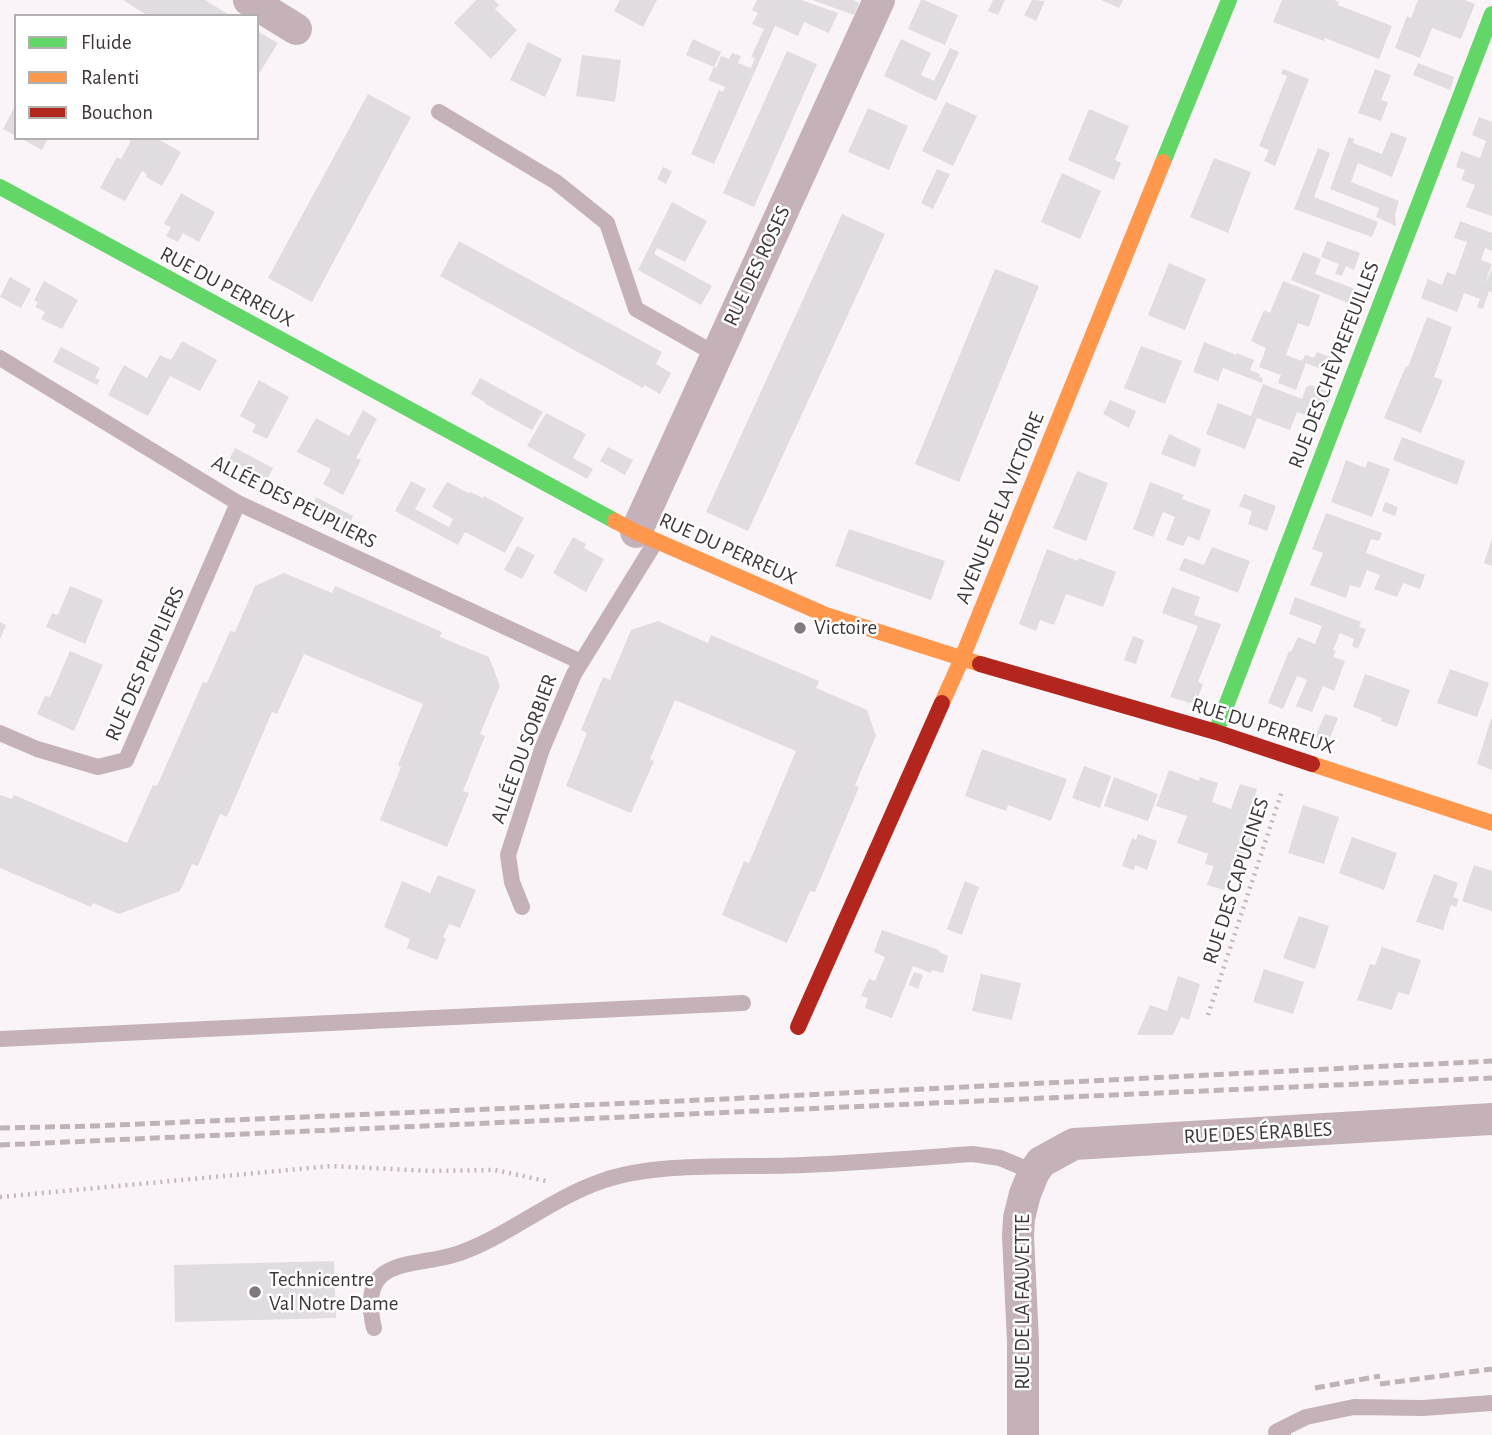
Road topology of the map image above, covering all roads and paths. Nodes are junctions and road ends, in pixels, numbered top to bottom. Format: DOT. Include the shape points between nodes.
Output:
graph roads {
  1 [pos="249,0"];
  2 [pos="879,0"];
  3 [pos="1229,0"];
  4 [pos="1492,14"];
  5 [pos="296,29"];
  6 [pos="439,112"];
  7 [pos="0,187"];
  8 [pos="717,355"];
  9 [pos="0,358"];
  10 [pos="238,503"];
  11 [pos="646,537"];
  12 [pos="962,659"];
  13 [pos="581,663"];
  14 [pos="1216,732"];
  15 [pos="0,733"];
  16 [pos="1294,756"];
  17 [pos="1492,823"];
  18 [pos="522,907"];
  19 [pos="743,1003"];
  20 [pos="1208,1016"];
  21 [pos="798,1027"];
  22 [pos="0,1039"];
  23 [pos="1492,1119"];
  24 [pos="1034,1172"];
  25 [pos="571,1194"];
  26 [pos="0,1197"];
  27 [pos="373,1328"];
  28 [pos="1492,1403"];
  29 [pos="1023,1435"];
  30 [pos="1283,1435"];
  1 -- 5 [label="street"];
  2 -- 8 [label="street, RUE DES ROSES"];
  3 -- 12 [label="street, AVENUE DE LA VICTOIRE"];
  4 -- 14 [label="street, RUE DES CHÈVREFEUILLES"];
  6 -- 8 [label="lane" via="556,182 607,223 636,309"];
  7 -- 11 [label="street, RUE DU PERREUX"];
  8 -- 11 [label="street, RUE DES ROSES"];
  9 -- 10 [label="lane, ALLÉE DES PEUPLIERS"];
  10 -- 13 [label="lane, ALLÉE DES PEUPLIERS"];
  10 -- 15 [label="lane, RUE DES PEUPLIERS" via="126,760 98,767"];
  11 -- 12 [label="street, RUE DU PERREUX" via="826,615"];
  11 -- 13 [label="lane, ALLÉE DU SORBIER"];
  12 -- 14 [label="street, RUE DU PERREUX"];
  12 -- 21 [label="street, AVENUE DE LA VICTOIRE"];
  13 -- 18 [label="lane, ALLÉE DU SORBIER" via="542,749 508,855"];
  14 -- 16 [label="street, RUE DU PERREUX"];
  16 -- 17 [label="street, RUE DU PERREUX"];
  16 -- 20 [label="path, RUE DES CAPUCINES"];
  19 -- 22 [label="lane"];
  23 -- 24 [label="street, RUE DES ÉRABLES" via="1074,1144 1041,1162"];
  24 -- 25 [label="lane" via="1000,1158 973,1154 643,1171 603,1180"];
  24 -- 29 [label="street, RUE DE LA FAUVETTE" via="1018,1227"];
  25 -- 26 [label="path" via="545,1181 495,1170 331,1166"];
  25 -- 27 [label="lane" via="459,1254 392,1268 374,1285"];
  28 -- 30 [label="lane" via="1354,1406 1306,1417 1276,1432"];
}
